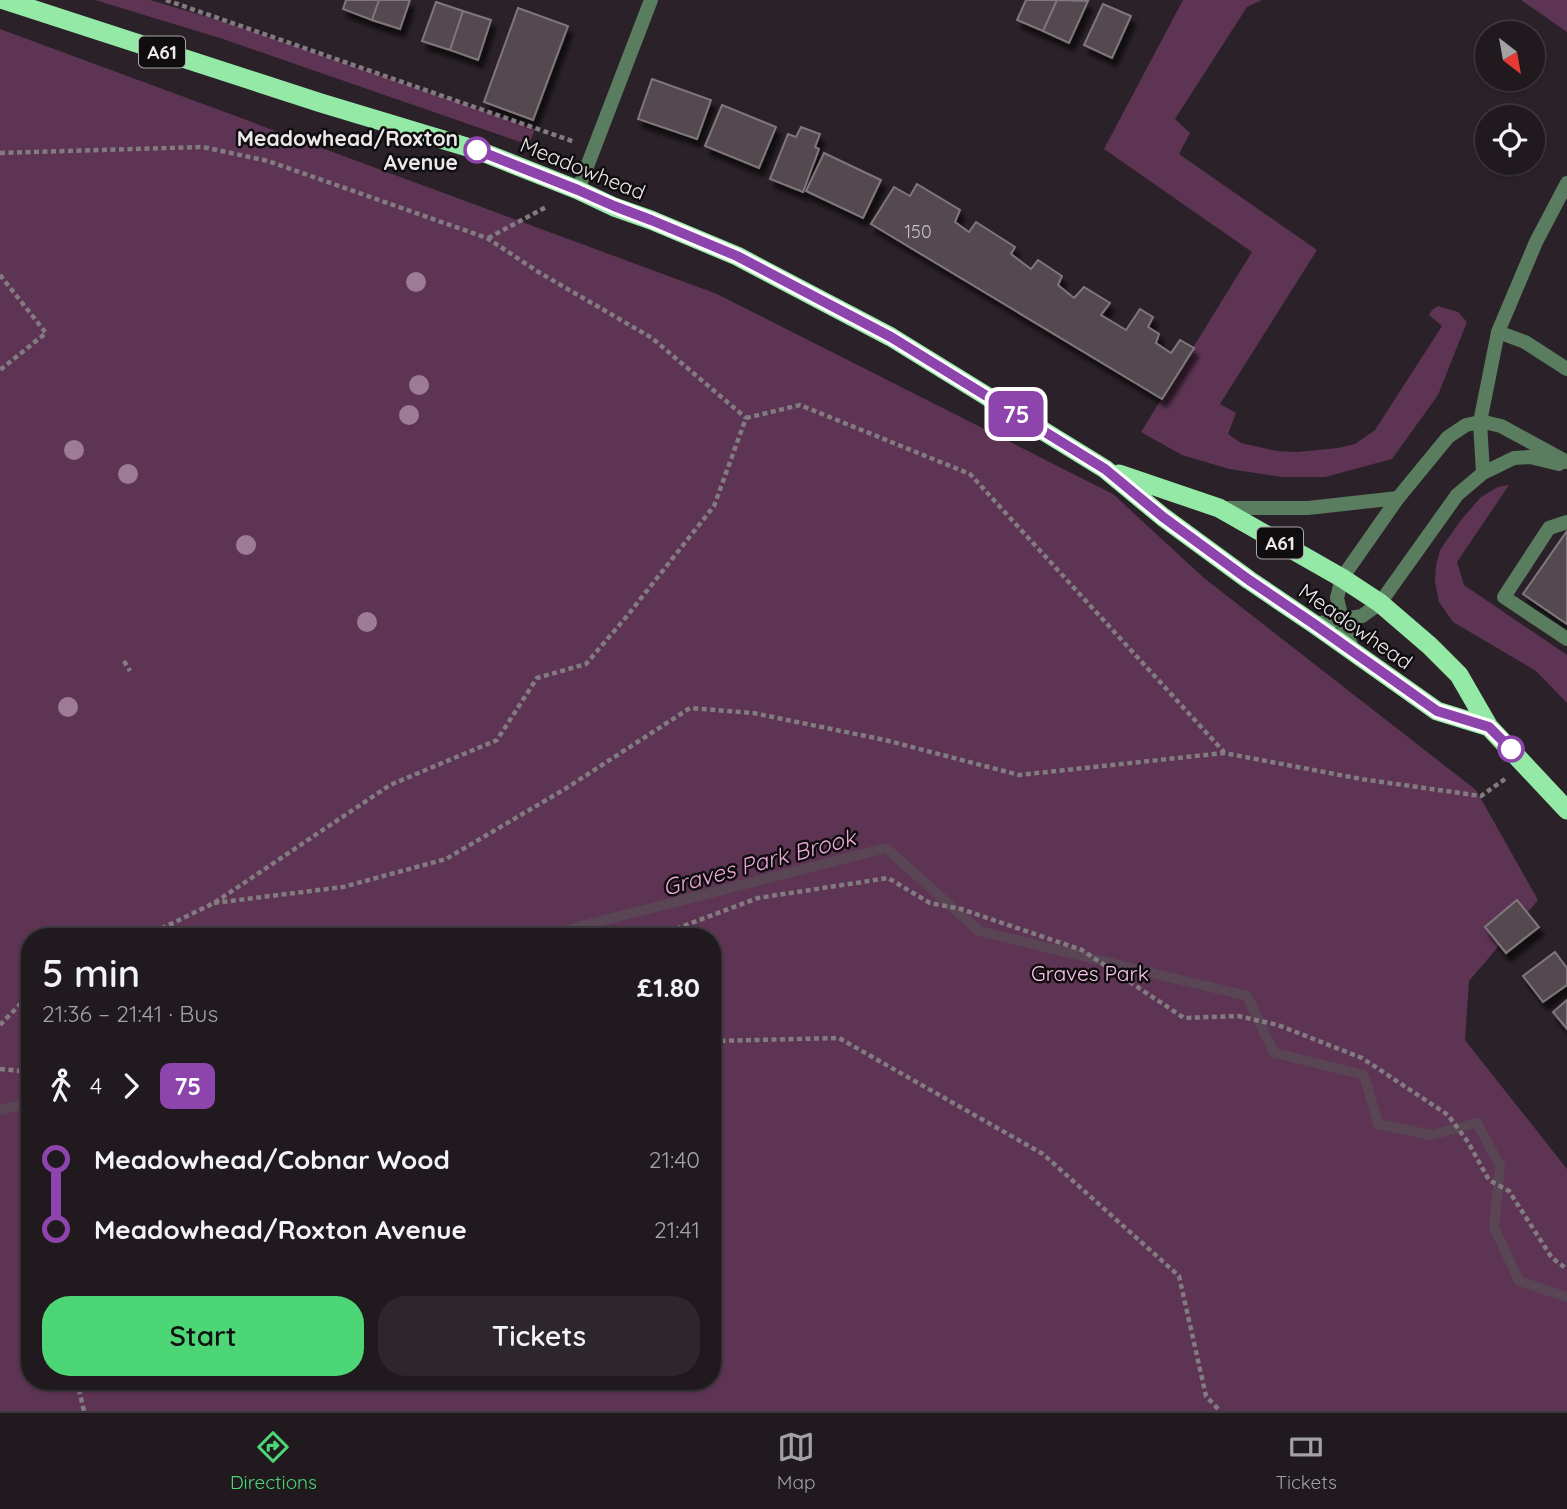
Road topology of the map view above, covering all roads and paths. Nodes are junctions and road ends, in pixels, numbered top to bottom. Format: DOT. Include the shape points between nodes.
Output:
graph roads {
  1 [pos="4,0"];
  2 [pos="166,0"];
  3 [pos="651,0"];
  4 [pos="595,149"];
  5 [pos="0,153"];
  6 [pos="1567,183"];
  7 [pos="578,190"];
  8 [pos="487,238"];
  9 [pos="0,275"];
  10 [pos="1498,332"];
  11 [pos="1567,369"];
  12 [pos="0,370"];
  13 [pos="746,418"];
  14 [pos="1480,422"];
  15 [pos="1567,464"];
  16 [pos="1105,469"];
  17 [pos="1483,473"];
  18 [pos="1398,498"];
  19 [pos="1219,508"];
  20 [pos="1567,522"];
  21 [pos="1342,578"];
  22 [pos="1380,603"];
  23 [pos="1342,619"];
  24 [pos="1314,624"];
  25 [pos="1567,639"];
  26 [pos="1353,652"];
  27 [pos="124,661"];
  28 [pos="130,671"];
  29 [pos="1489,727"];
  30 [pos="1224,752"];
  31 [pos="1526,764"];
  32 [pos="1567,810"];
  33 [pos="214,903"];
  34 [pos="162,928"];
  35 [pos="678,928"];
  36 [pos="21,1003"];
  37 [pos="0,1025"];
  38 [pos="721,1041"];
  39 [pos="0,1069"];
  40 [pos="21,1071"];
  41 [pos="1567,1269"];
  42 [pos="79,1390"];
  43 [pos="84,1411"];
  44 [pos="1220,1411"];
  1 -- 7 [label="highway, Meadowhead / A61" via="477,150"];
  2 -- 4 [label="path"];
  3 -- 4 [label="street"];
  4 -- 7 [label="street"];
  5 -- 8 [label="path" via="204,147 268,161"];
  6 -- 10 [label="street"];
  7 -- 8 [label="path"];
  7 -- 16 [label="highway, Meadowhead / A61" via="737,256 879,331"];
  8 -- 13 [label="path" via="652,338"];
  9 -- 12 [label="path" via="46,333"];
  10 -- 11 [label="street" via="1525,342"];
  10 -- 14 [label="street"];
  13 -- 30 [label="path" via="800,405 970,474"];
  13 -- 33 [label="path" via="714,506 586,664 537,678 497,740 390,785"];
  14 -- 15 [label="street" via="1501,426"];
  14 -- 17 [label="street"];
  14 -- 18 [label="street" via="1448,437"];
  15 -- 17 [label="street" via="1514,458"];
  16 -- 19 [label="highway, Meadowhead / A61"];
  16 -- 24 [label="highway, Meadowhead / A61" via="1163,517"];
  17 -- 22 [label="street" via="1457,495"];
  18 -- 19 [label="street" via="1308,509"];
  18 -- 21 [label="street"];
  19 -- 21 [label="highway, Meadowhead / A61"];
  20 -- 25 [label="street" via="1549,528 1504,597"];
  21 -- 22 [label="highway, Meadowhead / A61"];
  21 -- 23 [label="street" via="1337,598"];
  22 -- 23 [label="street" via="1362,616"];
  22 -- 29 [label="highway, Meadowhead / A61" via="1459,675"];
  23 -- 24 [label="street"];
  23 -- 26 [label="street"];
  24 -- 26 [label="highway, Meadowhead / A61"];
  26 -- 29 [label="highway, Meadowhead / A61" via="1437,711"];
  27 -- 28 [label="path"];
  29 -- 31 [label="highway, Meadowhead / A61"];
  30 -- 31 [label="path" via="1481,796"];
  30 -- 33 [label="path" via="1019,775 885,740 753,713 690,708 446,859 343,887"];
  31 -- 32 [label="highway, Meadowhead / A61"];
  33 -- 34 [label="path"];
  35 -- 41 [label="path" via="758,898 888,878 930,903 1082,950 1184,1018 1238,1016 1278,1025 1362,1058 1448,1115 1489,1180 1509,1191 1552,1258"];
  36 -- 37 [label="path"];
  38 -- 44 [label="path" via="839,1038 1042,1154 1179,1276 1206,1395"];
  39 -- 40 [label="path"];
  42 -- 43 [label="path"];
}
